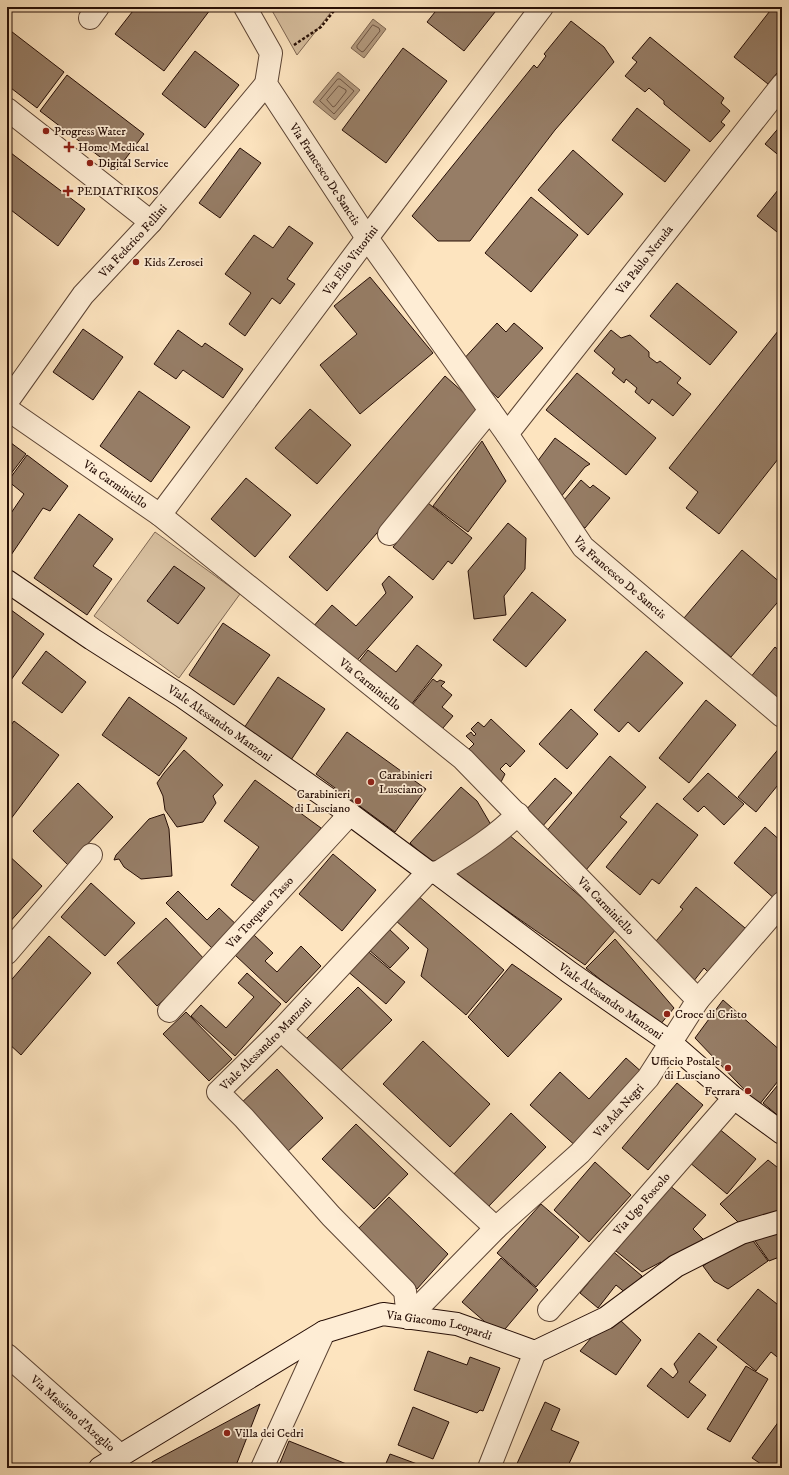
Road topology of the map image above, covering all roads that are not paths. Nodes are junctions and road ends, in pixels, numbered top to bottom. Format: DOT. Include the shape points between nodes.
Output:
graph roads {
  1 [pos="245,7"];
  2 [pos="542,7"];
  3 [pos="266,84"];
  4 [pos="782,85"];
  5 [pos="7,109"];
  6 [pos="151,222"];
  7 [pos="367,238"];
  8 [pos="7,402"];
  9 [pos="7,408"];
  10 [pos="490,410"];
  11 [pos="507,434"];
  12 [pos="160,515"];
  13 [pos="389,534"];
  14 [pos="7,581"];
  15 [pos="782,716"];
  16 [pos="350,814"];
  17 [pos="518,814"];
  18 [pos="91,855"];
  19 [pos="433,873"];
  20 [pos="782,903"];
  21 [pos="7,953"];
  22 [pos="698,1000"];
  23 [pos="169,1011"];
  24 [pos="281,1030"];
  25 [pos="671,1043"];
  26 [pos="734,1098"];
  27 [pos="782,1133"];
  28 [pos="782,1221"];
  29 [pos="496,1228"];
  30 [pos="549,1310"];
  31 [pos="408,1318"];
  32 [pos="324,1332"];
  33 [pos="535,1352"];
  34 [pos="7,1355"];
  35 [pos="121,1456"];
  36 [pos="100,1468"];
  37 [pos="262,1468"];
  38 [pos="489,1468"];
  1 -- 3 [label="street" via="271,53"];
  2 -- 7 [label="street, Via Elio Vittorini"];
  3 -- 6 [label="street, Via Federico Fellini"];
  3 -- 7 [label="street, Via Francesco De Sanctis"];
  4 -- 11 [label="street, Via Pablo Neruda"];
  5 -- 6 [label="street"];
  6 -- 8 [label="street, Via Federico Fellini" via="83,295"];
  7 -- 10 [label="street, Via Francesco De Sanctis"];
  7 -- 12 [label="street, Via Elio Vittorini"];
  9 -- 12 [label="street, Via Carminiello"];
  10 -- 11 [label="street, Via Francesco De Sanctis"];
  10 -- 13 [label="street"];
  11 -- 15 [label="street, Via Francesco De Sanctis" via="583,547"];
  12 -- 17 [label="street, Via Carminiello" via="464,759"];
  14 -- 16 [label="street, Viale Alessandro Manzoni" via="183,697"];
  16 -- 19 [label="street, Viale Alessandro Manzoni"];
  16 -- 23 [label="street, Via Torquato Tasso"];
  17 -- 19 [label="street, Viale Alessandro Manzoni" via="497,834"];
  17 -- 22 [label="street, Via Carminiello"];
  18 -- 21 [label="street"];
  19 -- 24 [label="street, Viale Alessandro Manzoni"];
  19 -- 25 [label="street, Viale Alessandro Manzoni"];
  20 -- 22 [label="street, Via Ada Negri"];
  22 -- 25 [label="street, Via Ada Negri"];
  24 -- 29 [label="street"];
  24 -- 31 [label="street, Viale Alessandro Manzoni" via="218,1092 331,1216 405,1291"];
  25 -- 26 [label="street, Viale Alessandro Manzoni"];
  25 -- 29 [label="street, Via Ada Negri" via="648,1078 580,1153"];
  26 -- 27 [label="street, Viale Alessandro Manzoni"];
  26 -- 30 [label="street, Via Ugo Foscolo"];
  28 -- 33 [label="street" via="741,1232 676,1266 606,1318"];
  29 -- 31 [label="street, Via Ada Negri"];
  31 -- 32 [label="street, Via Giacomo Leopardi" via="382,1314"];
  31 -- 33 [label="street, Via Giacomo Leopardi" via="457,1324"];
  32 -- 35 [label="street, Via Giacomo Leopardi"];
  32 -- 37 [label="street"];
  33 -- 38 [label="street"];
  34 -- 35 [label="street, Via Massimo d'Azeglio"];
  35 -- 36 [label="street, Via Giacomo Leopardi"];
}
